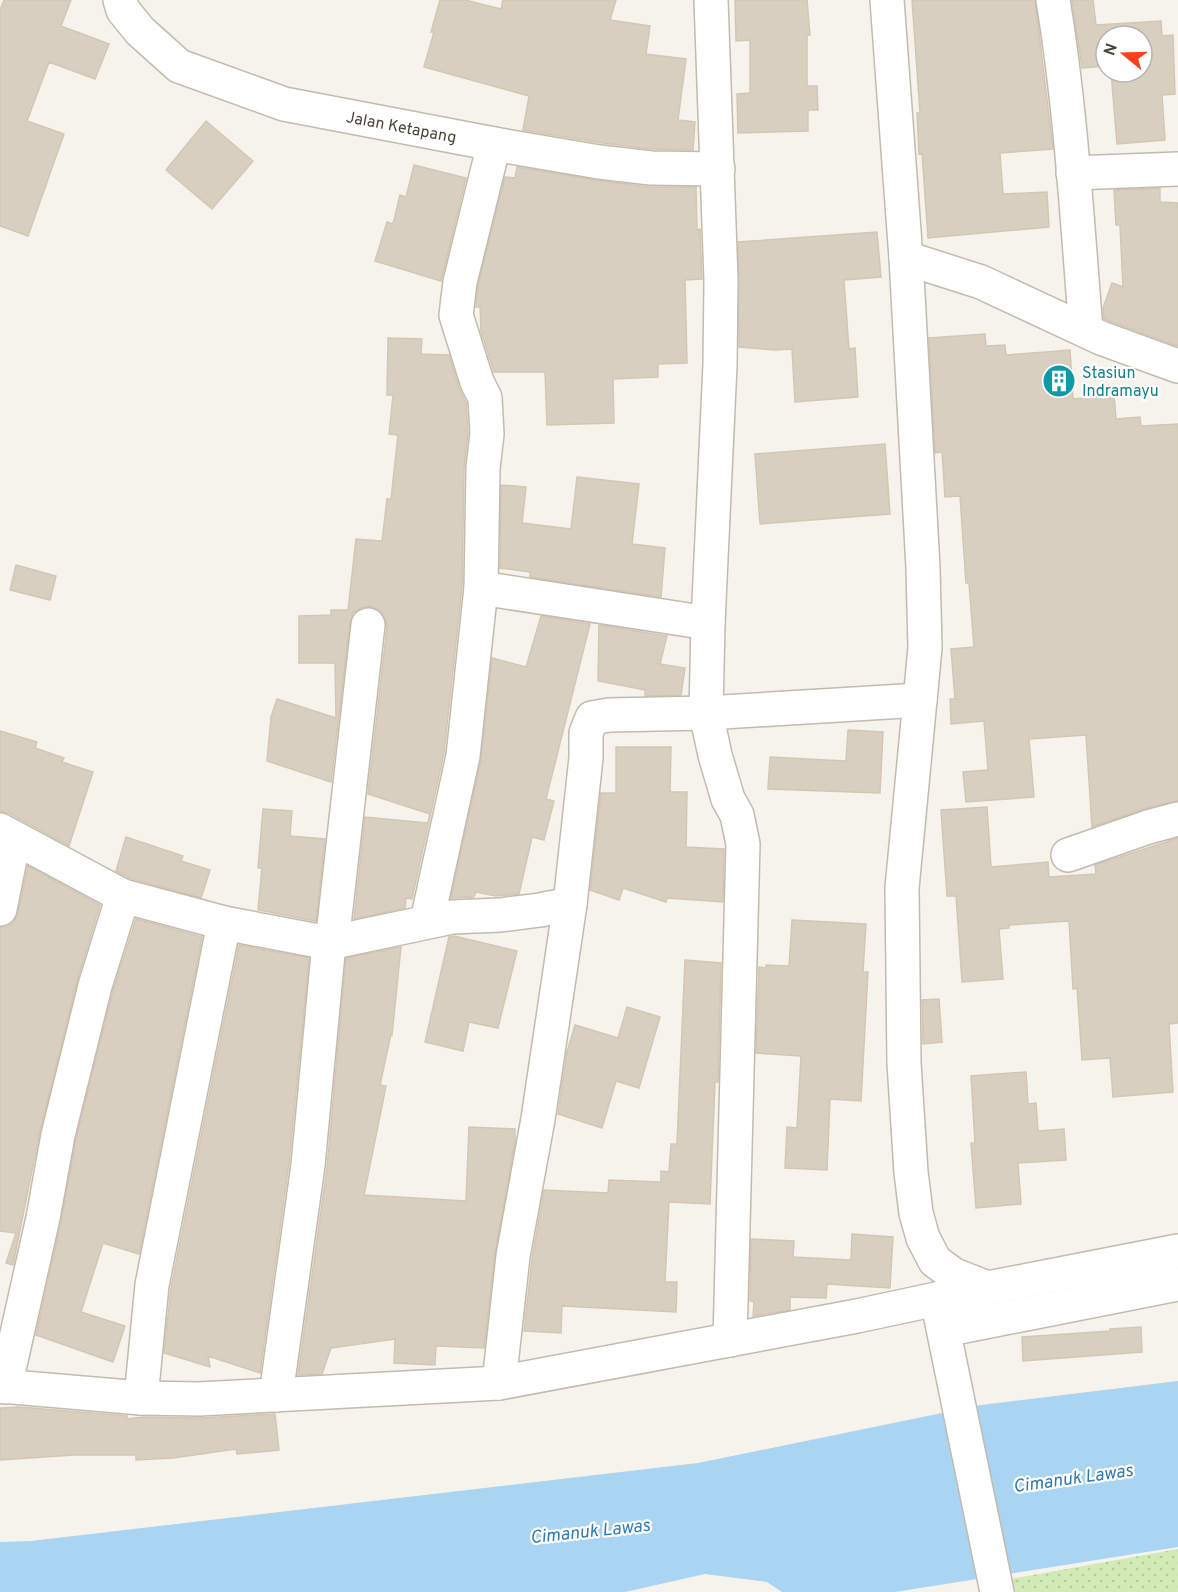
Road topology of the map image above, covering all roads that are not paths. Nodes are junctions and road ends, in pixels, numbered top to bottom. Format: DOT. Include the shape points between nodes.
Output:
graph roads {
  1 [pos="120,0"];
  2 [pos="711,0"];
  3 [pos="887,0"];
  4 [pos="1053,0"];
  5 [pos="494,144"];
  6 [pos="717,169"];
  7 [pos="1178,169"];
  8 [pos="1073,173"];
  9 [pos="906,258"];
  10 [pos="1086,330"];
  11 [pos="1178,366"];
  12 [pos="481,588"];
  13 [pos="708,623"];
  14 [pos="368,625"];
  15 [pos="920,700"];
  16 [pos="706,713"];
  17 [pos="1178,819"];
  18 [pos="7,835"];
  19 [pos="1068,855"];
  20 [pos="123,896"];
  21 [pos="570,904"];
  22 [pos="0,909"];
  23 [pos="427,921"];
  24 [pos="224,923"];
  25 [pos="331,943"];
  26 [pos="1178,1251"];
  27 [pos="1178,1284"];
  28 [pos="988,1287"];
  29 [pos="943,1327"];
  30 [pos="730,1340"];
  31 [pos="499,1383"];
  32 [pos="2,1387"];
  33 [pos="276,1395"];
  34 [pos="141,1398"];
  35 [pos="997,1592"];
  1 -- 5 [label="street, Jalan Ketapang" via="140,31 179,66 284,104"];
  2 -- 6 [label="street"];
  3 -- 9 [label="street"];
  4 -- 8 [label="street"];
  5 -- 6 [label="street, Jalan Ketapang" via="651,168"];
  5 -- 12 [label="street" via="460,282 456,315 485,398"];
  6 -- 13 [label="street" via="720,365"];
  7 -- 8 [label="street"];
  8 -- 10 [label="street"];
  9 -- 10 [label="street" via="981,282"];
  9 -- 15 [label="street" via="923,568 925,648"];
  10 -- 11 [label="street"];
  12 -- 13 [label="street"];
  12 -- 23 [label="street" via="463,756"];
  13 -- 16 [label="street"];
  14 -- 25 [label="street"];
  15 -- 16 [label="street"];
  15 -- 28 [label="street" via="902,888 904,1063 913,1193 923,1238 935,1261 954,1275"];
  16 -- 21 [label="street" via="592,718 586,733"];
  16 -- 30 [label="street" via="743,844"];
  17 -- 19 [label="street"];
  18 -- 20 [label="street"];
  18 -- 22 [label="street"];
  20 -- 24 [label="street"];
  20 -- 32 [label="street" via="95,986 58,1135 43,1218"];
  21 -- 23 [label="street"];
  21 -- 31 [label="street" via="513,1256"];
  23 -- 25 [label="street"];
  24 -- 25 [label="street"];
  24 -- 34 [label="street" via="152,1285"];
  25 -- 33 [label="street" via="308,1165"];
  26 -- 28 [label="street"];
  27 -- 29 [label="street"];
  28 -- 29 [label="street"];
  29 -- 30 [label="street" via="856,1316"];
  29 -- 35 [label="street"];
  30 -- 31 [label="street"];
  31 -- 33 [label="street"];
  32 -- 34 [label="street"];
  33 -- 34 [label="street"];
}
